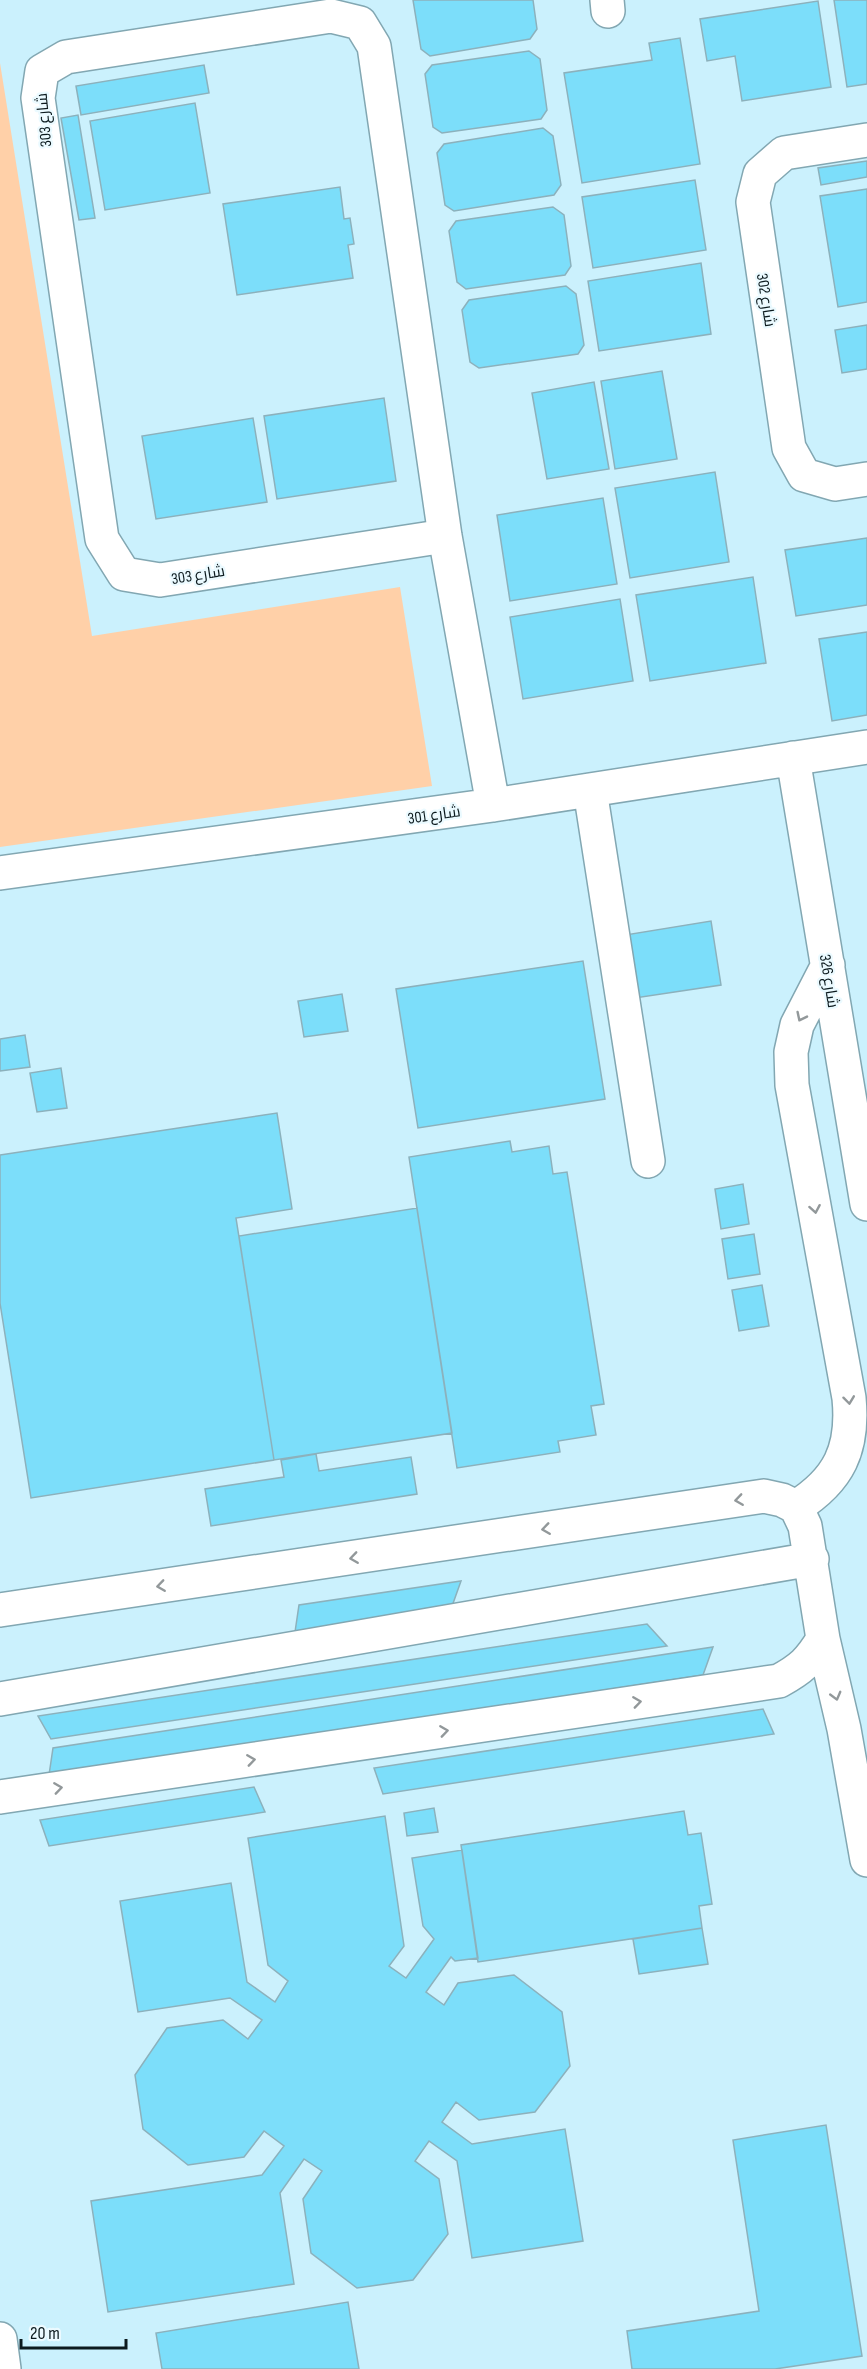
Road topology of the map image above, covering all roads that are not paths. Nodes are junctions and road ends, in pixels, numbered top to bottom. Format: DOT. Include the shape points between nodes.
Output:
graph roads {
  1 [pos="867,140"];
  2 [pos="867,479"];
  3 [pos="446,536"];
  4 [pos="867,747"];
  5 [pos="793,758"];
  6 [pos="590,790"];
  7 [pos="494,806"];
  8 [pos="0,873"];
  9 [pos="828,965"];
  10 [pos="648,1161"];
  11 [pos="867,1204"];
  12 [pos="796,1507"];
  13 [pos="812,1559"];
  14 [pos="0,1610"];
  15 [pos="823,1639"];
  16 [pos="0,1699"];
  17 [pos="0,1797"];
  18 [pos="867,1860"];
  19 [pos="0,2339"];
  20 [pos="4,2369"];
  1 -- 2 [label="street, شارع 302" via="784,153 760,174 753,202 789,448 804,475 835,484"];
  3 -- 3 [label="street, شارع 303" via="374,46 360,23 331,16 66,57 42,71 38,98 102,539 124,574 160,580"];
  3 -- 7 [label="street, شارع 303"];
  4 -- 5 [label="street, شارع 301"];
  5 -- 6 [label="street, شارع 301"];
  5 -- 9 [label="street, شارع 326"];
  6 -- 7 [label="street, شارع 301"];
  6 -- 10 [label="street"];
  7 -- 8 [label="street, شارع 301"];
  9 -- 11 [label="street, شارع 326"];
  9 -- 12 [label="street, one-way" via="797,1025 791,1052 792,1085 851,1420 849,1442 836,1471 814,1495"];
  12 -- 13 [label="street" via="806,1526"];
  12 -- 14 [label="street, one-way" via="764,1496"];
  13 -- 15 [label="street"];
  13 -- 16 [label="street"];
  17 -- 15 [label="street, one-way" via="779,1681 799,1671"];
  15 -- 18 [label="street, one-way" via="844,1729"];
  19 -- 20 [label="street"];
}
